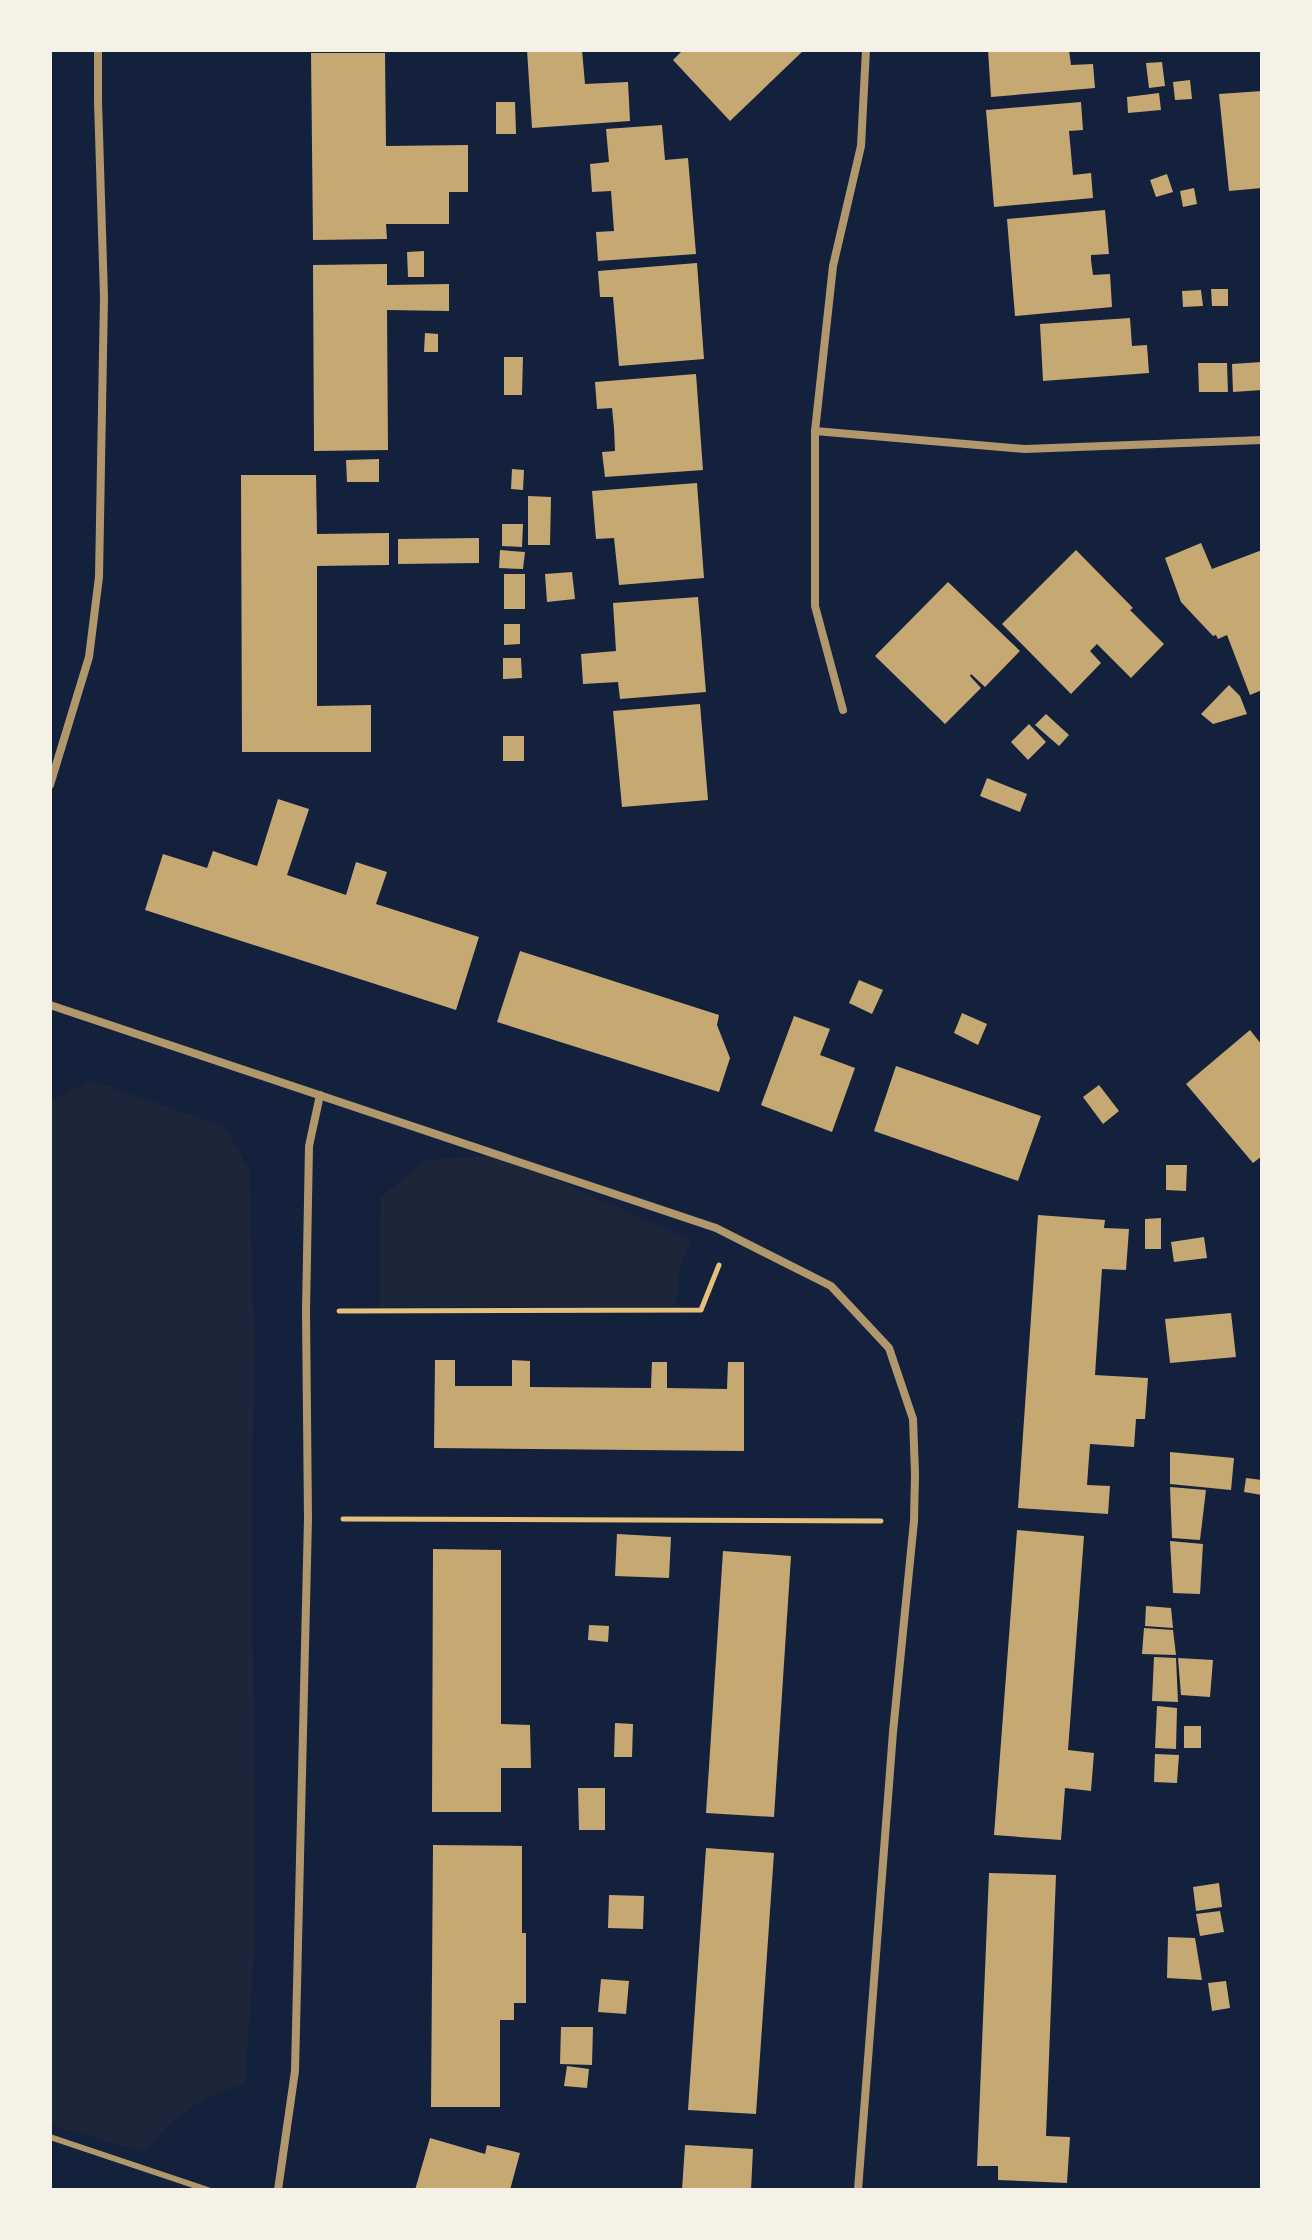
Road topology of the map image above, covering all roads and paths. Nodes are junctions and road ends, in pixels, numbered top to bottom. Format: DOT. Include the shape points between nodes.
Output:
graph roads {
  1 [pos="98,50"];
  2 [pos="866,50"];
  3 [pos="815,431"];
  4 [pos="1262,440"];
  5 [pos="843,710"];
  6 [pos="50,785"];
  7 [pos="50,1005"];
  8 [pos="320,1095"];
  9 [pos="731,1237"];
  10 [pos="306,1311"];
  11 [pos="308,1519"];
  12 [pos="914,1521"];
  13 [pos="50,2137"];
  14 [pos="208,2190"];
  15 [pos="278,2190"];
  16 [pos="858,2190"];
  1 -- 6 [label="street" via="104,297 99,577 89,657"];
  2 -- 3 [label="street" via="861,146 833,266"];
  3 -- 4 [label="street" via="1025,449"];
  3 -- 5 [label="street" via="815,606"];
  7 -- 8 [label="street"];
  8 -- 9 [label="street"];
  8 -- 10 [label="street" via="309,1146"];
  9 -- 10 [label="path" via="701,1310"];
  9 -- 12 [label="street" via="831,1286 889,1348 913,1419"];
  10 -- 11 [label="street"];
  11 -- 12 [label="path"];
  11 -- 15 [label="street" via="295,2071"];
  12 -- 16 [label="street"];
  13 -- 14 [label="lane"];
}
